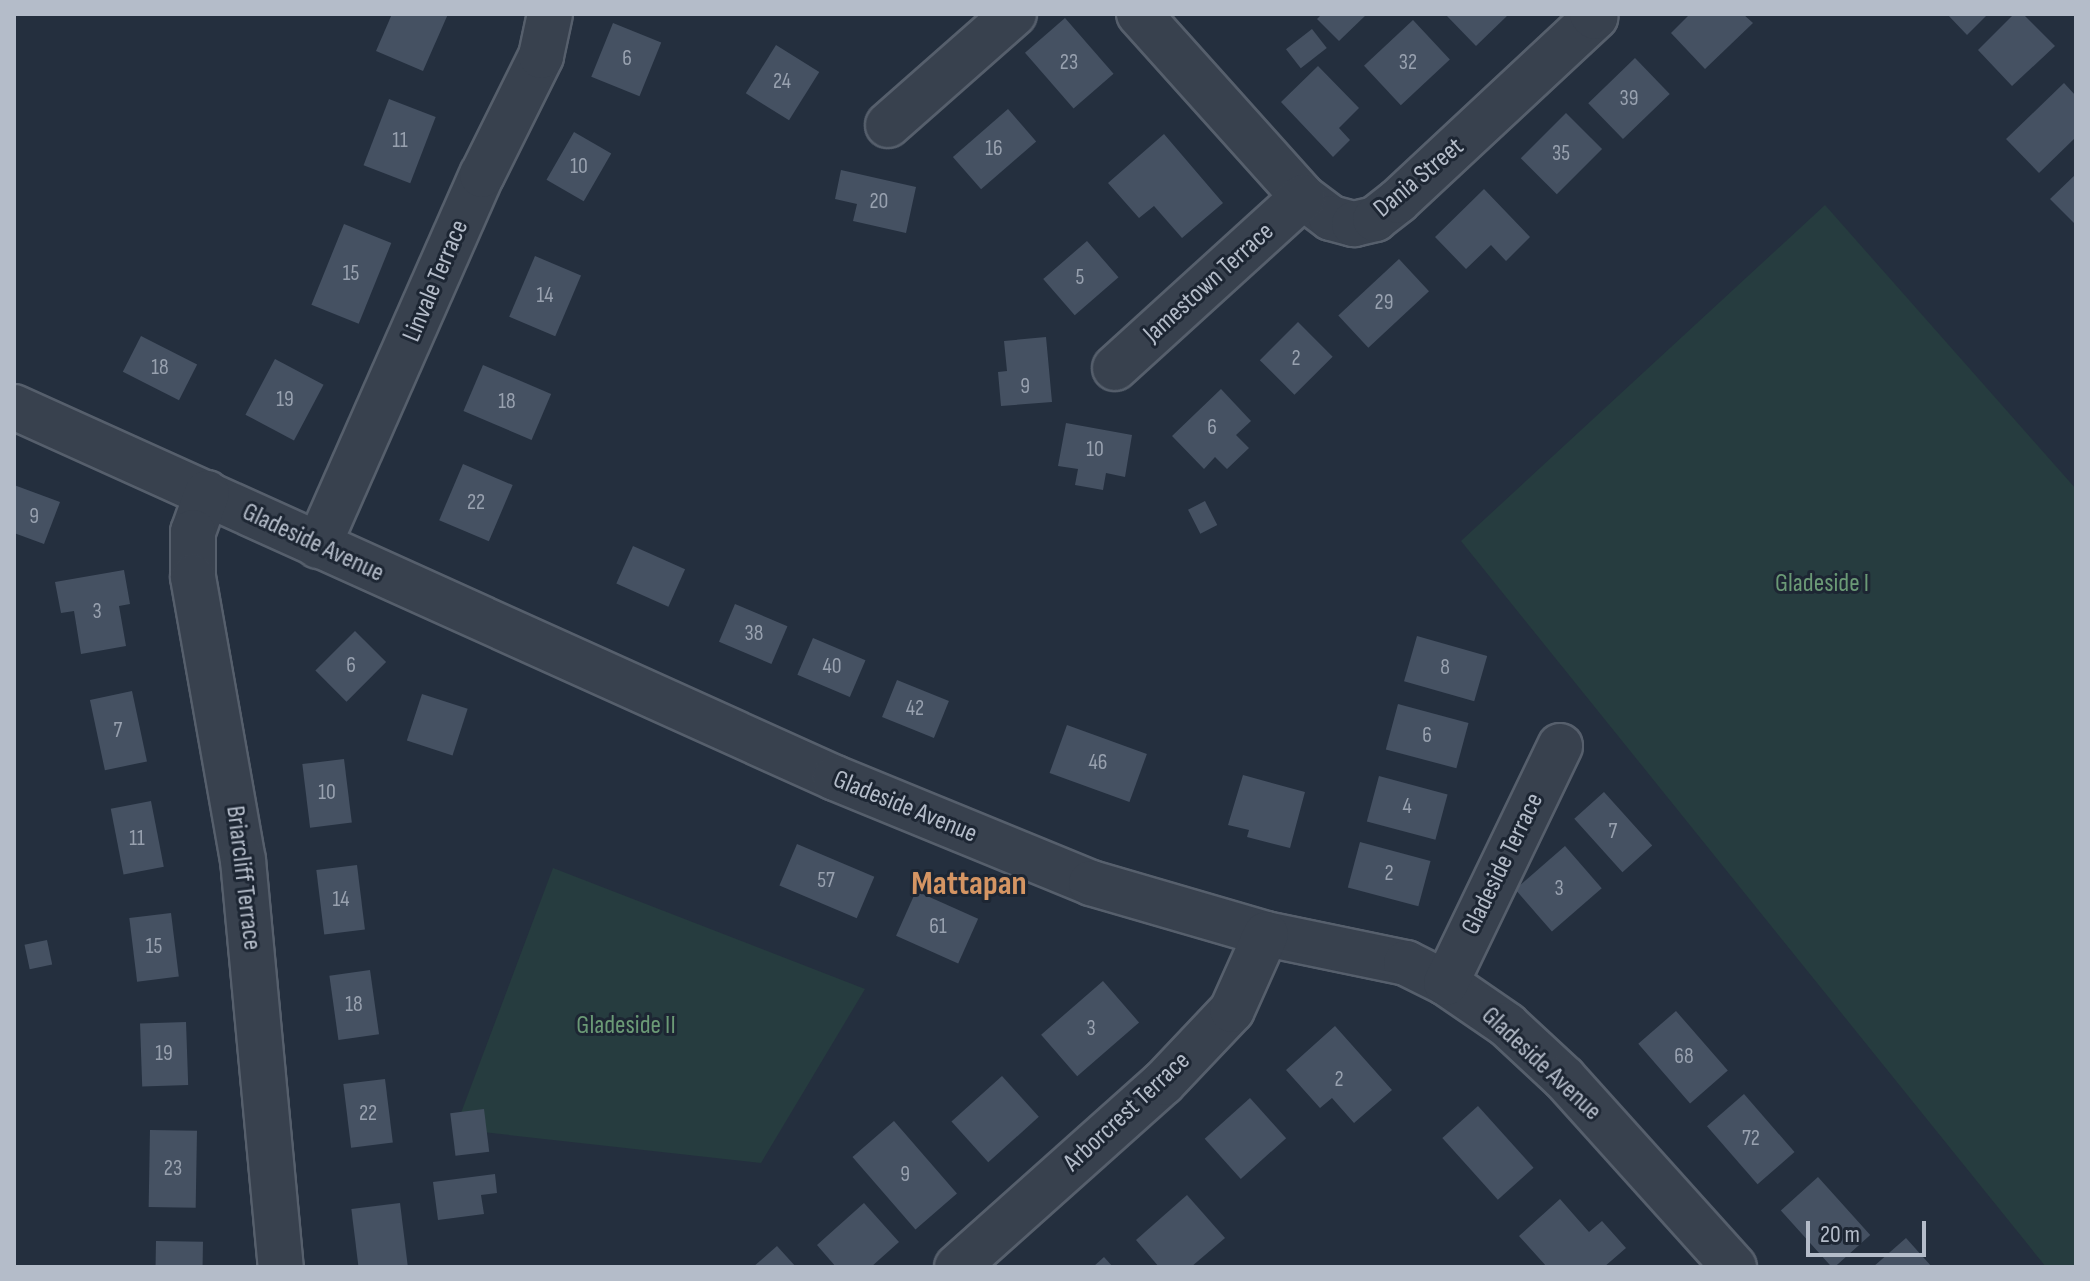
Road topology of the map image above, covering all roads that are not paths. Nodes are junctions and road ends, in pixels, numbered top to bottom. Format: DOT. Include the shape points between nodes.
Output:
graph roads {
  1 [pos="550,14"];
  2 [pos="1014,14"];
  3 [pos="1139,14"];
  4 [pos="1595,15"];
  5 [pos="888,125"];
  6 [pos="1303,197"];
  7 [pos="1115,368"];
  8 [pos="14,407"];
  9 [pos="207,493"];
  10 [pos="318,546"];
  11 [pos="1560,746"];
  12 [pos="1266,934"];
  13 [pos="1446,983"];
  14 [pos="1720,1262"];
  15 [pos="281,1267"];
  16 [pos="957,1267"];
  1 -- 10 [label="street, Linvale Terrace" via="541,56 482,175"];
  2 -- 5 [label="street"];
  3 -- 6 [label="street, Dania Street"];
  4 -- 6 [label="street, Dania Street" via="1375,219 1354,224 1331,218"];
  6 -- 7 [label="street, Jamestown Terrace"];
  8 -- 9 [label="street, Gladeside Avenue"];
  9 -- 10 [label="street, Gladeside Avenue"];
  9 -- 15 [label="street, Briarcliff Terrace" via="193,532 193,577 243,860"];
  10 -- 12 [label="street, Gladeside Avenue" via="835,778 1077,877"];
  11 -- 13 [label="street, Gladeside Terrace"];
  12 -- 13 [label="street, Gladeside Avenue" via="1406,963"];
  12 -- 16 [label="street, Arborcrest Terrace" via="1232,1010 1163,1083"];
  13 -- 14 [label="street, Gladeside Avenue" via="1507,1025 1564,1078"];
}
